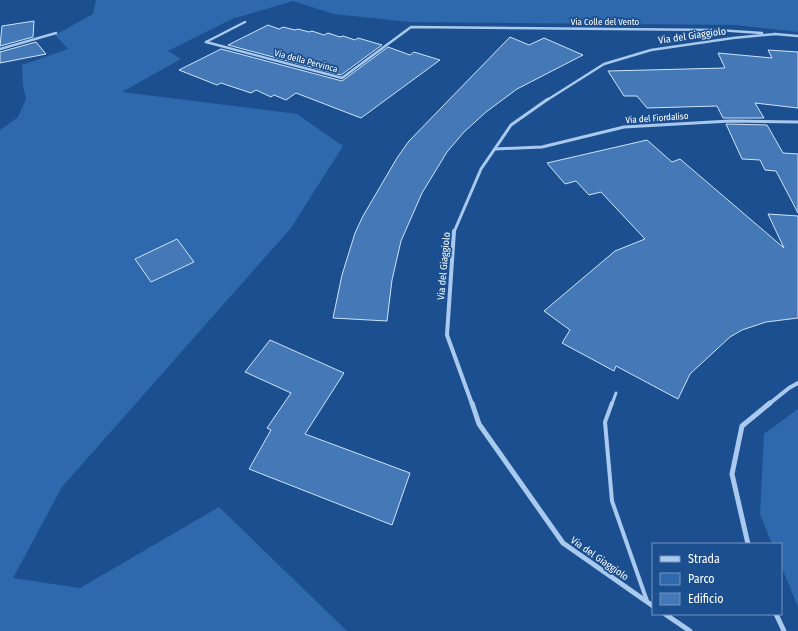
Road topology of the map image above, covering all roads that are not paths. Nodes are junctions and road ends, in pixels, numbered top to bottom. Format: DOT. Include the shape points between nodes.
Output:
graph roads {
  1 [pos="245,22"];
  2 [pos="411,27"];
  3 [pos="56,33"];
  4 [pos="776,34"];
  5 [pos="798,36"];
  6 [pos="0,49"];
  7 [pos="798,122"];
  8 [pos="495,148"];
  9 [pos="798,383"];
  10 [pos="616,393"];
  11 [pos="748,543"];
  12 [pos="647,601"];
  13 [pos="652,605"];
  14 [pos="666,615"];
  15 [pos="776,615"];
  16 [pos="690,631"];
  17 [pos="784,631"];
  1 -- 2 [label="street, Via della Pervinca" via="206,42 342,78"];
  2 -- 4 [label="street, Via Colle del Vento" via="717,30"];
  3 -- 6 [label="street"];
  4 -- 5 [label="street, Via Colle del Vento"];
  4 -- 8 [label="street, Via del Giaggiolo" via="651,50 604,64 511,125"];
  7 -- 8 [label="street, Via del Fiordaliso" via="730,121 624,127 542,147"];
  8 -- 12 [label="street, Via del Giaggiolo" via="481,169 453,233 447,335 479,424 563,544"];
  9 -- 11 [label="street" via="742,426 732,474"];
  10 -- 12 [label="lane" via="605,422 612,501"];
  12 -- 13 [label="street, Via del Giaggiolo"];
  14 -- 16 [label="street"];
  15 -- 17 [label="street"];
}
